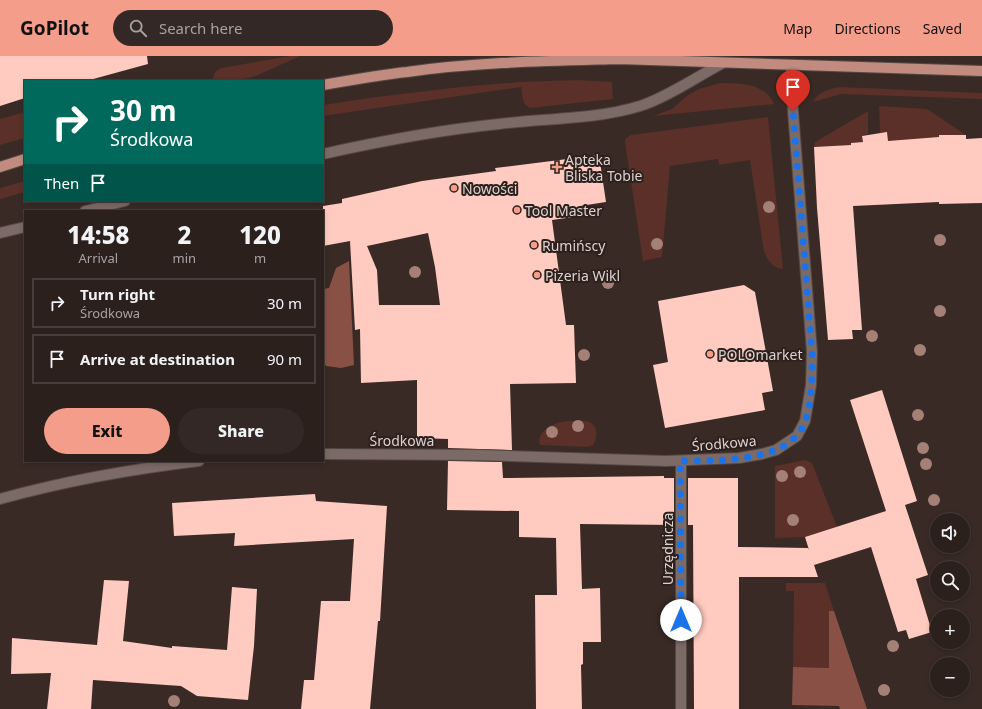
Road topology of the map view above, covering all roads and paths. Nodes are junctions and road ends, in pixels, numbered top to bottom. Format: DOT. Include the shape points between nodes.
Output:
graph roads {
  1 [pos="723,63"];
  2 [pos="791,65"];
  3 [pos="982,71"];
  4 [pos="324,85"];
  5 [pos="324,154"];
  6 [pos="24,160"];
  7 [pos="0,167"];
  8 [pos="121,202"];
  9 [pos="89,210"];
  10 [pos="24,226"];
  11 [pos="0,233"];
  12 [pos="324,454"];
  13 [pos="680,461"];
  14 [pos="190,462"];
  15 [pos="0,499"];
  16 [pos="681,709"];
  1 -- 2 [label="main road"];
  1 -- 4 [label="main road" via="619,59 501,63 408,71"];
  1 -- 5 [label="street" via="658,98 622,111 425,133"];
  2 -- 3 [label="main road"];
  2 -- 13 [label="street, Środkowa" via="812,352 811,385 805,421 796,436 776,450 739,458"];
  6 -- 7 [label="main road"];
  8 -- 9 [label="street"];
  10 -- 11 [label="street"];
  12 -- 13 [label="street, Środkowa" via="478,455"];
  13 -- 16 [label="street, Urzędnicza"];
  14 -- 15 [label="street" via="84,479"];
}
